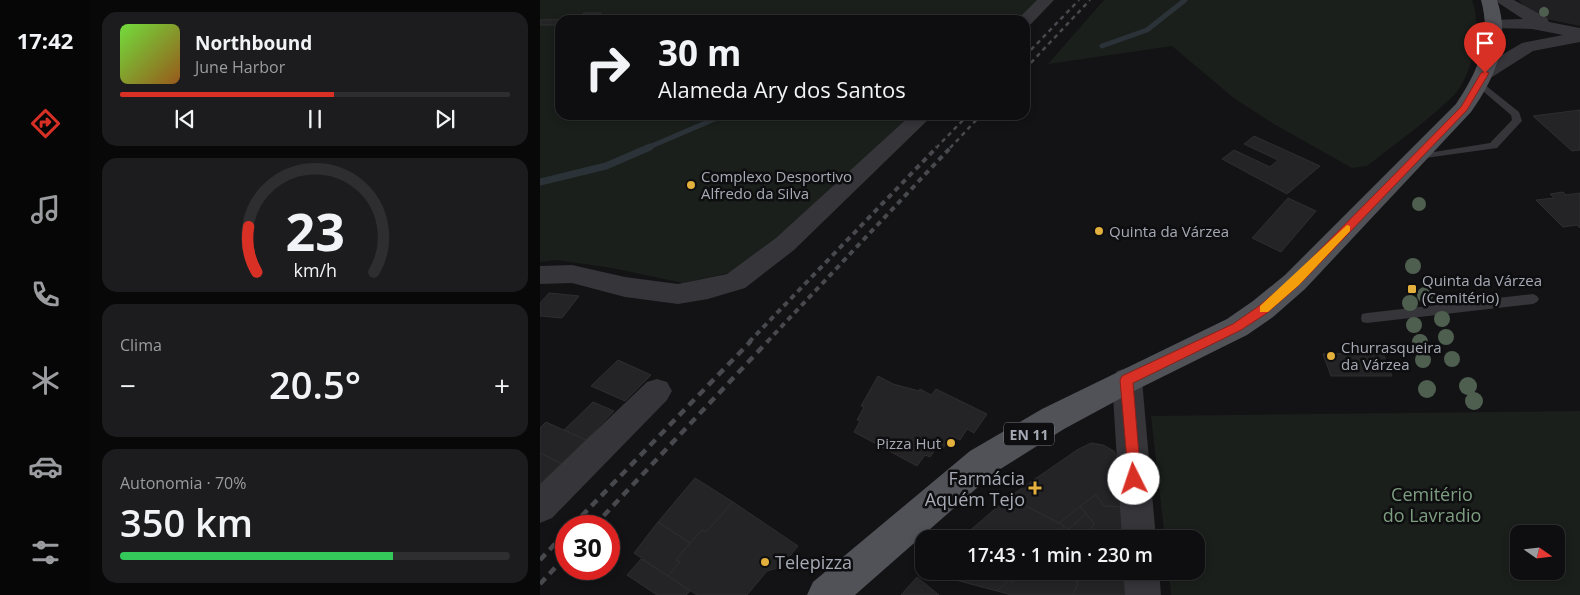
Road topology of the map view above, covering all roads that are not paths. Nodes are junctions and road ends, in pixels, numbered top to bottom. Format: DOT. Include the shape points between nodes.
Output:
graph roads {
  1 [pos="1046,0"];
  2 [pos="1489,0"];
  3 [pos="1502,0"];
  4 [pos="1030,15"];
  5 [pos="1495,24"];
  6 [pos="1572,35"];
  7 [pos="1483,79"];
  8 [pos="918,120"];
  9 [pos="1415,158"];
  10 [pos="540,275"];
  11 [pos="1532,299"];
  12 [pos="1367,318"];
  13 [pos="1127,380"];
  14 [pos="657,392"];
  15 [pos="540,507"];
  16 [pos="1138,530"];
  17 [pos="1142,580"];
  18 [pos="826,595"];
  19 [pos="1143,595"];
  1 -- 4 [label="street"];
  2 -- 5 [label="main road, EN 11"];
  3 -- 6 [label="street" via="1534,20"];
  5 -- 6 [label="street" via="1531,35"];
  5 -- 7 [label="main road, EN 11" via="1490,60"];
  6 -- 7 [label="street" via="1528,47"];
  7 -- 9 [label="main road, EN 11" via="1464,108"];
  7 -- 9 [label="lane" via="1516,114 1517,121 1493,146"];
  8 -- 10 [label="street" via="785,244 736,281 678,294 625,287 572,274"];
  9 -- 13 [label="main road, EN 11" via="1295,282 1263,310 1237,327"];
  11 -- 12 [label="lane"];
  13 -- 16 [label="street"];
  13 -- 18 [label="main road, EN 11" via="982,462"];
  14 -- 15 [label="street"];
  17 -- 19 [label="street"];
}
